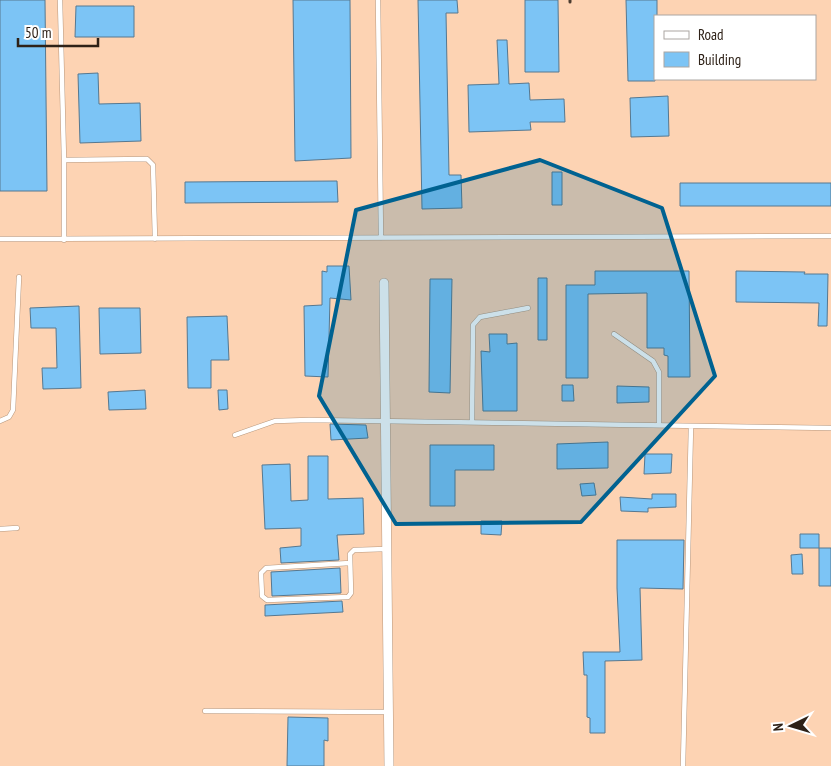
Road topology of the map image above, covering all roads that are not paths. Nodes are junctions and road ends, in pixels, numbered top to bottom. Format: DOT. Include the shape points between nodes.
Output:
graph roads {
  1 [pos="60,0"];
  2 [pos="378,0"];
  3 [pos="64,160"];
  4 [pos="831,236"];
  5 [pos="381,238"];
  6 [pos="0,239"];
  7 [pos="155,239"];
  8 [pos="64,240"];
  9 [pos="19,277"];
  10 [pos="384,283"];
  11 [pos="528,308"];
  12 [pos="614,334"];
  13 [pos="0,421"];
  14 [pos="384,421"];
  15 [pos="472,422"];
  16 [pos="659,425"];
  17 [pos="691,426"];
  18 [pos="831,428"];
  19 [pos="235,435"];
  20 [pos="18,528"];
  21 [pos="0,529"];
  22 [pos="386,549"];
  23 [pos="350,563"];
  24 [pos="205,710"];
  25 [pos="388,712"];
  26 [pos="389,766"];
  27 [pos="683,766"];
  1 -- 3 [label="lane"];
  2 -- 5 [label="lane"];
  3 -- 7 [label="lane" via="147,159 153,165"];
  3 -- 8 [label="lane"];
  4 -- 5 [label="lane"];
  5 -- 7 [label="lane"];
  6 -- 8 [label="lane"];
  7 -- 8 [label="lane"];
  9 -- 13 [label="lane" via="13,410 9,417"];
  10 -- 14 [label="street"];
  11 -- 15 [label="lane" via="480,317 473,326"];
  12 -- 16 [label="lane" via="652,361 659,372"];
  14 -- 15 [label="lane"];
  14 -- 19 [label="lane" via="275,422"];
  14 -- 22 [label="street"];
  15 -- 16 [label="lane"];
  16 -- 17 [label="lane"];
  17 -- 18 [label="lane"];
  17 -- 27 [label="lane"];
  20 -- 21 [label="lane"];
  22 -- 23 [label="lane" via="354,550 350,554"];
  22 -- 25 [label="street"];
  23 -- 23 [label="lane" via="351,593 348,596 267,600 262,596 261,573 266,568"];
  24 -- 25 [label="lane"];
  25 -- 26 [label="street"];
}
